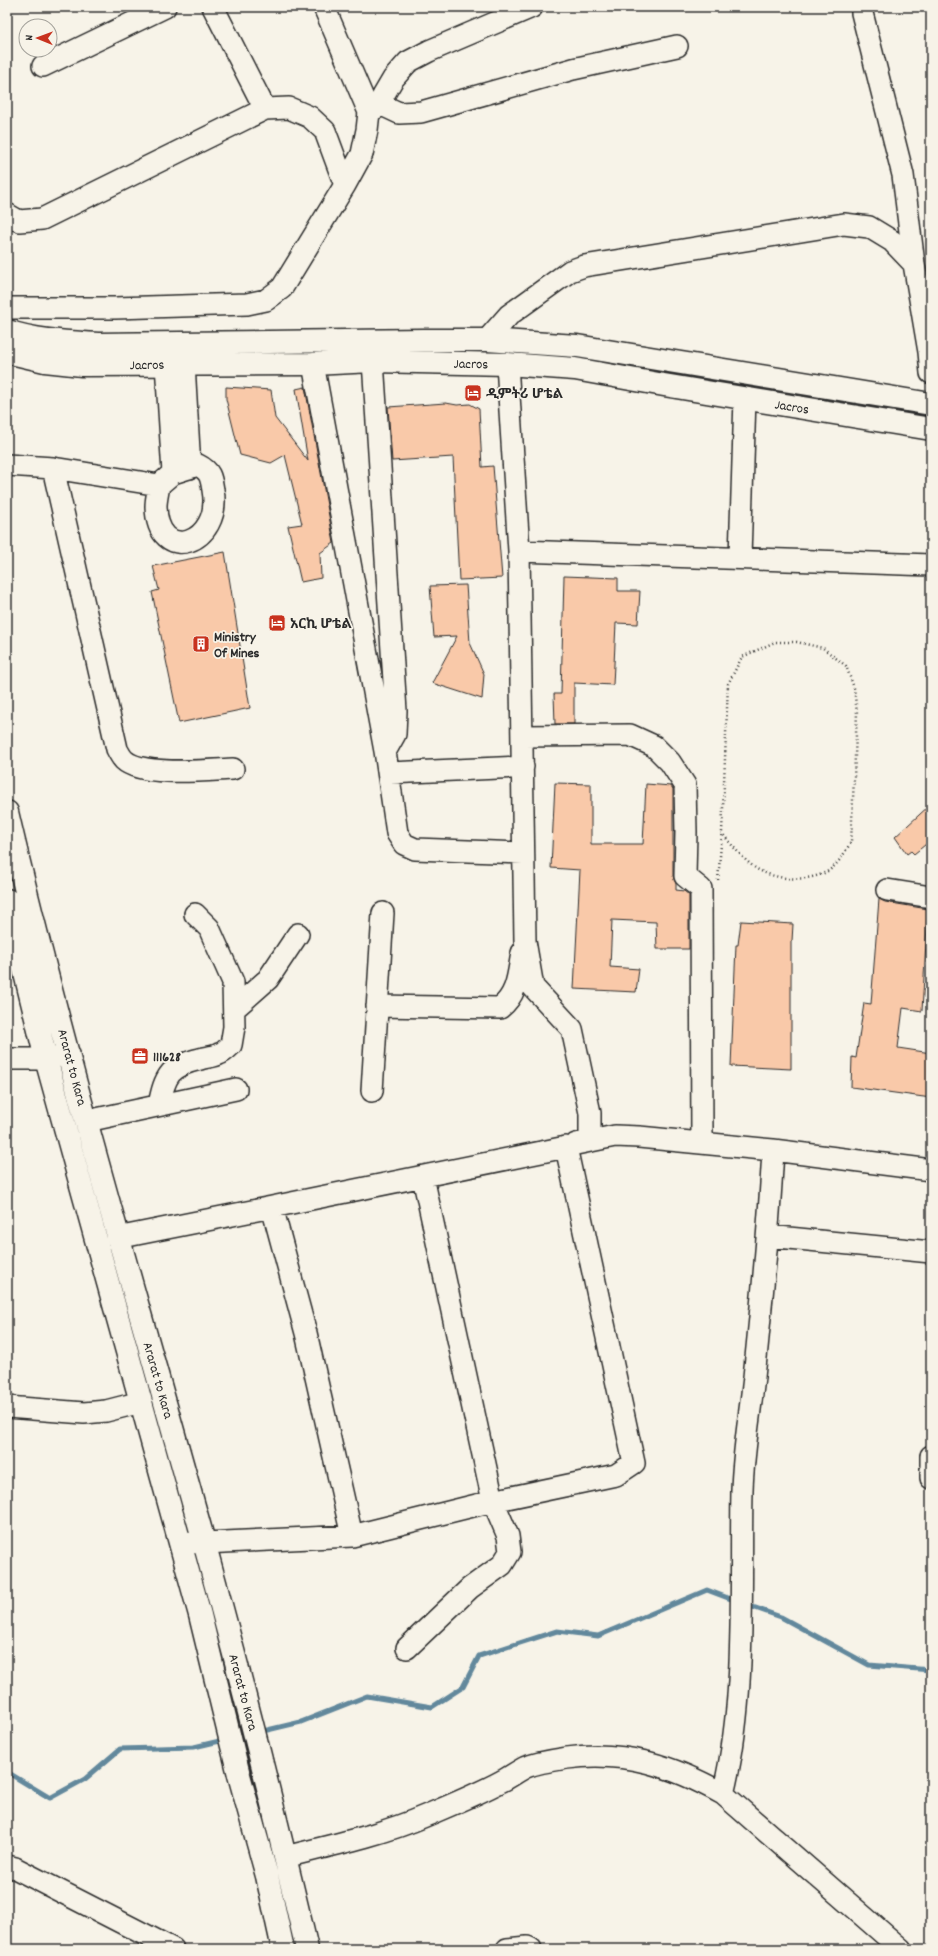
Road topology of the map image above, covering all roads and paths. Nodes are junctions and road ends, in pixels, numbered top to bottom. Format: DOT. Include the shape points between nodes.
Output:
graph roads {
  1 [pos="164,7"];
  2 [pos="213,7"];
  3 [pos="324,7"];
  4 [pos="532,7"];
  5 [pos="862,7"];
  6 [pos="677,46"];
  7 [pos="43,66"];
  8 [pos="375,108"];
  9 [pos="265,110"];
  10 [pos="345,185"];
  11 [pos="7,214"];
  12 [pos="914,264"];
  13 [pos="7,308"];
  14 [pos="7,331"];
  15 [pos="487,340"];
  16 [pos="577,346"];
  17 [pos="7,352"];
  18 [pos="373,362"];
  19 [pos="175,364"];
  20 [pos="313,364"];
  21 [pos="507,364"];
  22 [pos="575,369"];
  23 [pos="931,373"];
  24 [pos="745,398"];
  25 [pos="931,404"];
  26 [pos="931,429"];
  27 [pos="7,465"];
  28 [pos="53,468"];
  29 [pos="519,551"];
  30 [pos="740,557"];
  31 [pos="931,565"];
  32 [pos="388,582"];
  33 [pos="355,587"];
  34 [pos="523,736"];
  35 [pos="386,751"];
  36 [pos="523,767"];
  37 [pos="233,769"];
  38 [pos="389,773"];
  39 [pos="7,812"];
  40 [pos="722,833"];
  41 [pos="523,852"];
  42 [pos="717,886"];
  43 [pos="887,890"];
  44 [pos="931,897"];
  45 [pos="7,900"];
  46 [pos="383,912"];
  47 [pos="195,914"];
  48 [pos="298,934"];
  49 [pos="525,941"];
  50 [pos="377,1006"];
  51 [pos="234,1009"];
  52 [pos="69,1054"];
  53 [pos="7,1059"];
  54 [pos="46,1059"];
  55 [pos="236,1089"];
  56 [pos="372,1091"];
  57 [pos="159,1105"];
  58 [pos="87,1121"];
  59 [pos="590,1141"];
  60 [pos="702,1143"];
  61 [pos="566,1147"];
  62 [pos="773,1150"];
  63 [pos="931,1170"];
  64 [pos="423,1177"];
  65 [pos="272,1206"];
  66 [pos="768,1236"];
  67 [pos="117,1238"];
  68 [pos="931,1252"];
  69 [pos="141,1402"];
  70 [pos="7,1407"];
  71 [pos="931,1456"];
  72 [pos="931,1478"];
  73 [pos="493,1501"];
  74 [pos="352,1536"];
  75 [pos="180,1542"];
  76 [pos="204,1543"];
  77 [pos="407,1648"];
  78 [pos="723,1794"];
  79 [pos="285,1856"];
  80 [pos="7,1866"];
  81 [pos="173,1949"];
  82 [pos="283,1949"];
  83 [pos="307,1949"];
  84 [pos="507,1949"];
  85 [pos="531,1949"];
  86 [pos="901,1949"];
  1 -- 7 [label="street"];
  2 -- 9 [label="street"];
  3 -- 8 [label="street"];
  4 -- 8 [label="street" via="408,62 393,79"];
  5 -- 12 [label="street" via="903,175"];
  6 -- 8 [label="street" via="573,69 421,112 399,113"];
  8 -- 10 [label="street" via="362,154"];
  9 -- 10 [label="street" via="289,108 310,117 326,131"];
  9 -- 11 [label="street" via="42,219 20,221"];
  10 -- 13 [label="street" via="291,275 282,288 266,300 247,304 154,307"];
  12 -- 15 [label="street" via="892,242 869,227 844,224 584,266 570,271 510,314"];
  12 -- 23 [label="street"];
  14 -- 15 [label="main road, Jacros" via="53,341 98,344"];
  15 -- 16 [label="main road, Jacros"];
  16 -- 22 [label="main road"];
  16 -- 25 [label="main road, Jacros"];
  17 -- 19 [label="main road, Jacros" via="45,361 82,365"];
  18 -- 20 [label="main road, Jacros"];
  18 -- 21 [label="main road, Jacros"];
  18 -- 32 [label="street"];
  19 -- 20 [label="main road, Jacros"];
  19 -- 28 [label="street" via="174,475"];
  20 -- 33 [label="street"];
  21 -- 22 [label="main road, Jacros"];
  21 -- 29 [label="street"];
  22 -- 24 [label="main road, Jacros"];
  24 -- 26 [label="main road, Jacros"];
  24 -- 30 [label="street"];
  27 -- 28 [label="street"];
  28 -- 37 [label="street" via="117,750 125,760 138,767 175,772"];
  29 -- 30 [label="street"];
  29 -- 34 [label="street"];
  30 -- 31 [label="street"];
  32 -- 33 [label="street"];
  32 -- 35 [label="street" via="396,711 395,734"];
  33 -- 35 [label="street"];
  34 -- 36 [label="street"];
  34 -- 60 [label="street" via="630,735 654,746 670,762 685,785 685,876 701,889"];
  35 -- 38 [label="street"];
  36 -- 38 [label="street"];
  36 -- 41 [label="street"];
  38 -- 41 [label="street" via="397,833 404,844 415,849"];
  39 -- 52 [label="main road, Ararat to Kara"];
  40 -- 40 [label="path" via="728,684 742,657 775,642 797,642 823,648 846,666 854,688 857,713 851,842 842,857 828,871 801,879 773,876 754,867"];
  40 -- 42 [label="path"];
  41 -- 49 [label="street"];
  43 -- 44 [label="street"];
  45 -- 54 [label="main road, Ararat to Kara"];
  46 -- 50 [label="street"];
  47 -- 51 [label="street" via="209,928 233,982"];
  48 -- 51 [label="street" via="268,979"];
  49 -- 50 [label="street" via="515,989 509,1001 500,1008"];
  49 -- 59 [label="street" via="533,987 572,1029 590,1113"];
  50 -- 56 [label="street"];
  51 -- 57 [label="street" via="232,1045 219,1054 184,1062 173,1069 162,1088"];
  52 -- 54 [label="street"];
  52 -- 58 [label="main road, Ararat to Kara"];
  53 -- 54 [label="street"];
  54 -- 69 [label="main road, Ararat to Kara"];
  55 -- 57 [label="street"];
  57 -- 58 [label="street"];
  58 -- 67 [label="main road, Ararat to Kara"];
  59 -- 60 [label="street" via="614,1136"];
  59 -- 61 [label="street"];
  60 -- 62 [label="street"];
  61 -- 64 [label="street"];
  61 -- 73 [label="street" via="634,1464 616,1475"];
  62 -- 63 [label="street"];
  62 -- 66 [label="street"];
  64 -- 65 [label="street"];
  64 -- 73 [label="street"];
  65 -- 67 [label="street"];
  65 -- 74 [label="street" via="306,1333"];
  66 -- 68 [label="street"];
  66 -- 78 [label="street" via="742,1489 742,1600 736,1715 730,1767"];
  67 -- 76 [label="main road, Ararat to Kara"];
  69 -- 70 [label="street" via="106,1411 84,1413"];
  69 -- 75 [label="main road, Ararat to Kara"];
  71 -- 72 [label="street"];
  73 -- 74 [label="street"];
  73 -- 77 [label="street" via="508,1536 510,1552 502,1565 470,1588"];
  74 -- 76 [label="street"];
  75 -- 76 [label="street"];
  75 -- 82 [label="main road, Ararat to Kara" via="267,1876"];
  76 -- 79 [label="main road, Ararat to Kara"];
  78 -- 79 [label="street" via="700,1781 663,1766 628,1758 592,1755 549,1761 526,1767 502,1781 424,1817 358,1838"];
  78 -- 86 [label="street"];
  79 -- 83 [label="main road, Ararat to Kara"];
  80 -- 81 [label="street"];
  84 -- 85 [label="street"];
}
